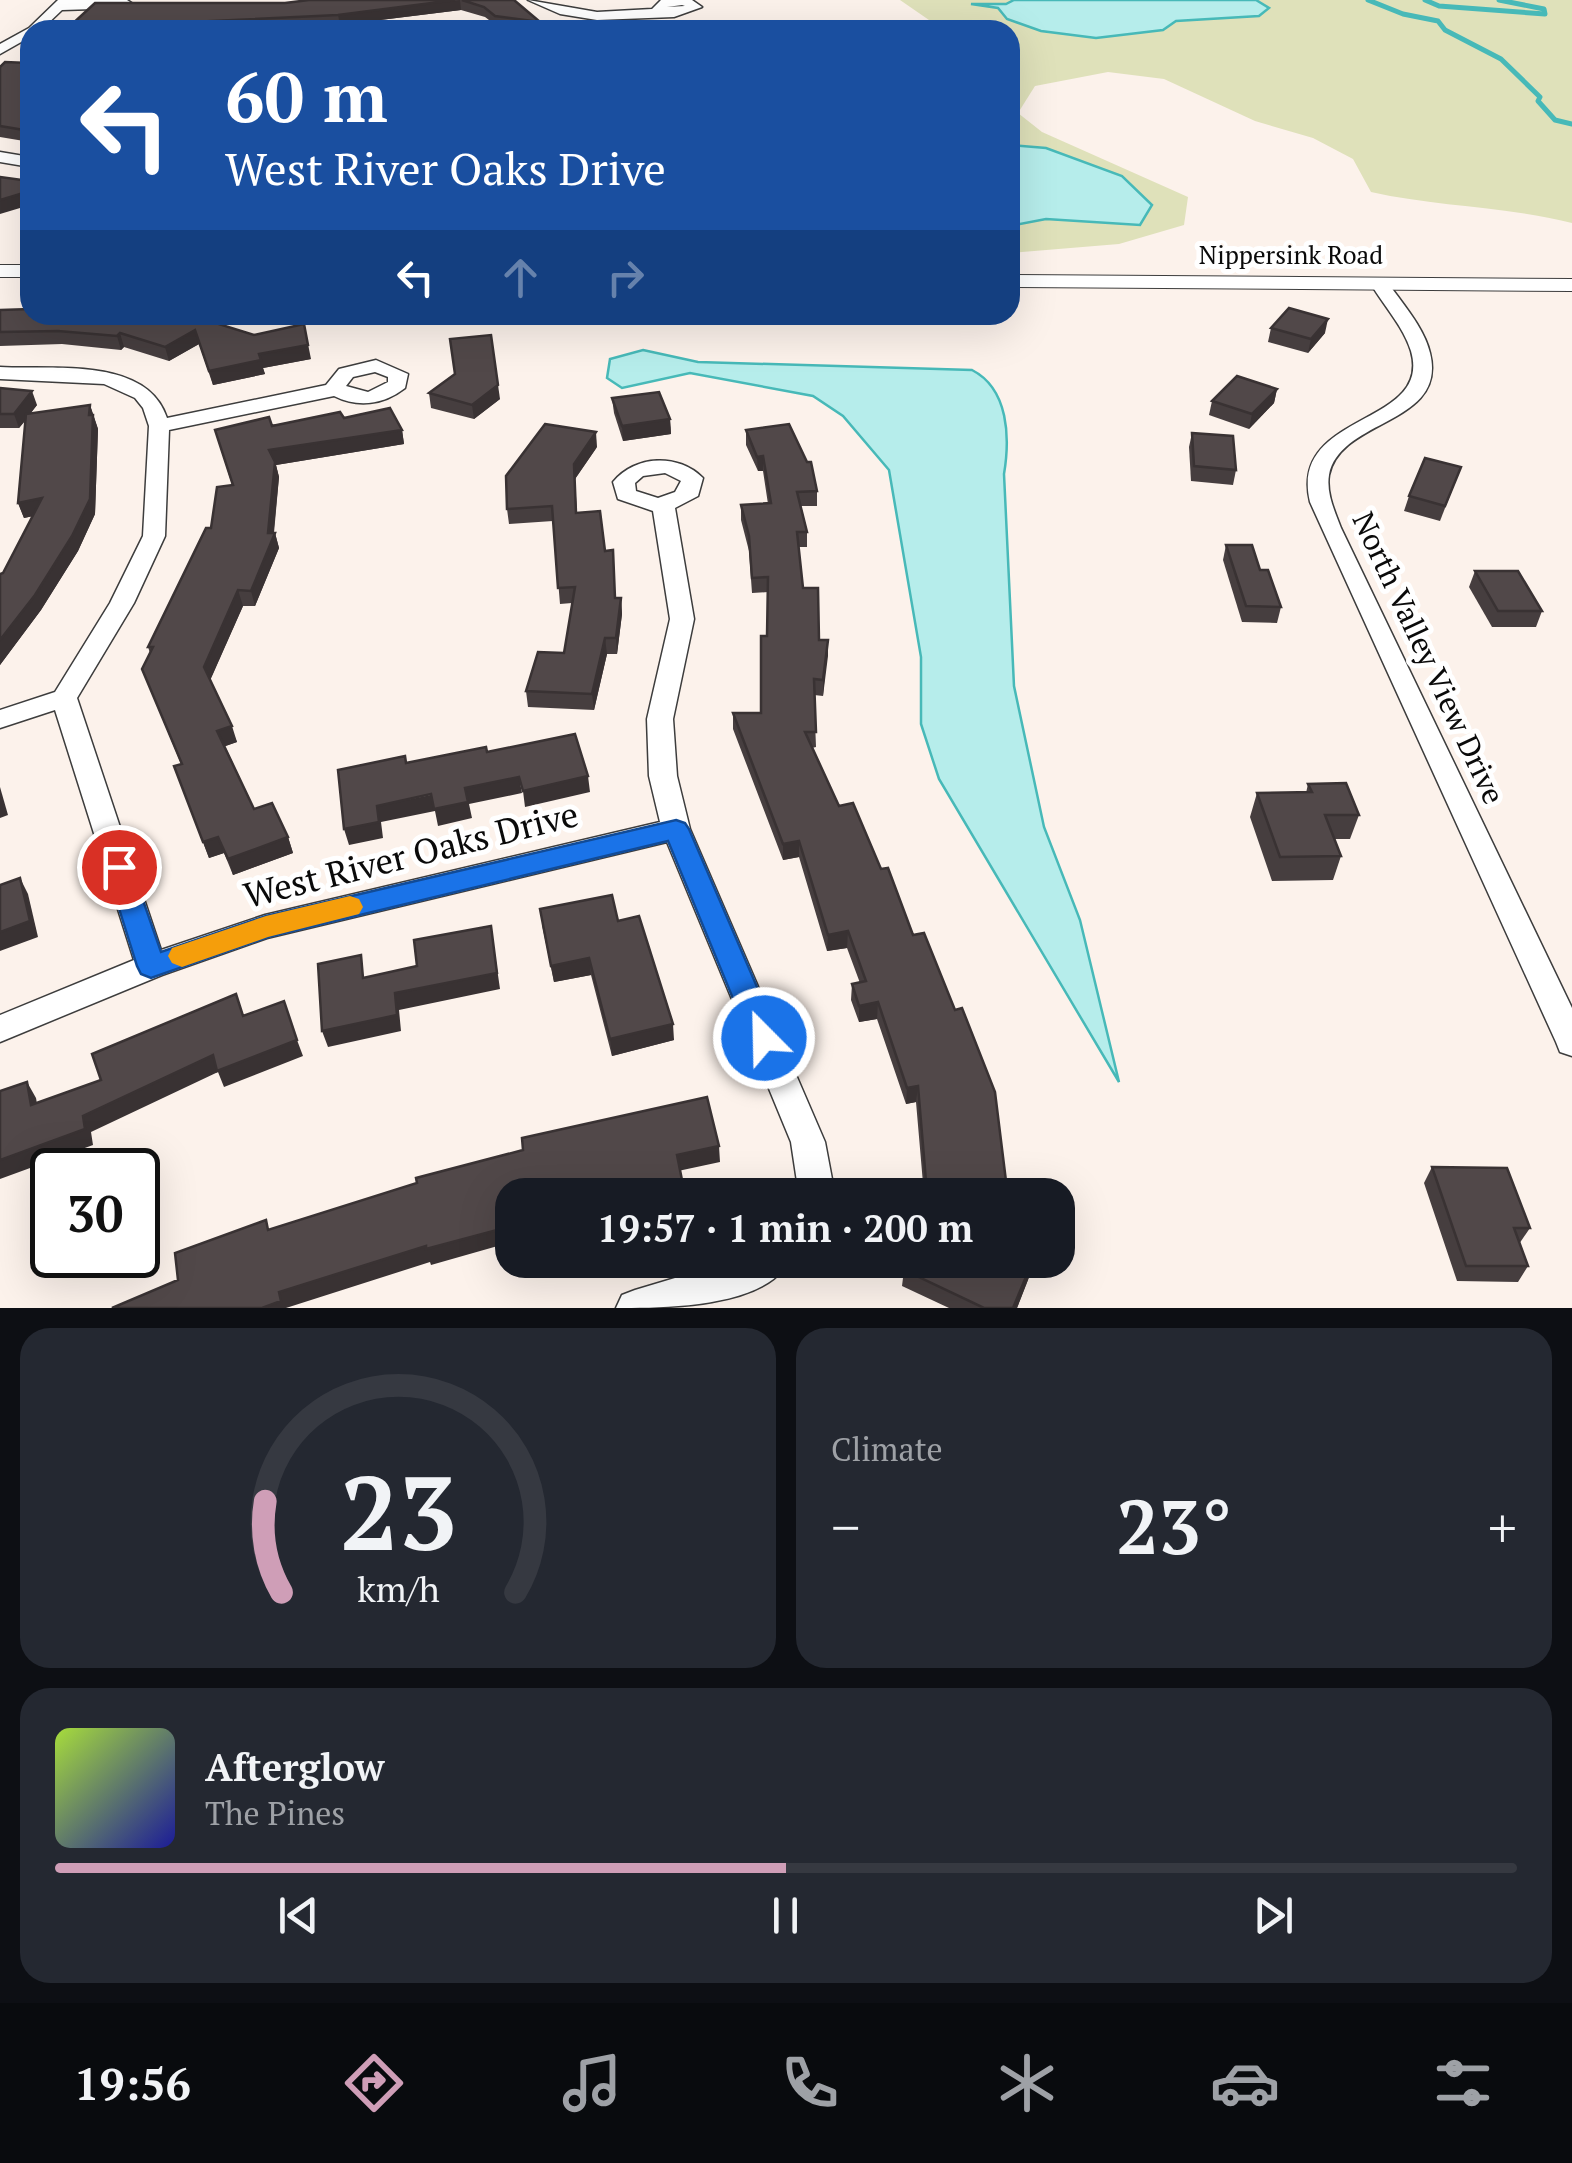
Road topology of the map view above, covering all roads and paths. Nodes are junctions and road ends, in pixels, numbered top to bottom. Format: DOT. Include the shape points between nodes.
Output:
graph roads {
  1 [pos="534,0"];
  2 [pos="63,3"];
  3 [pos="138,4"];
  4 [pos="663,12"];
  5 [pos="44,20"];
  6 [pos="594,20"];
  7 [pos="620,20"];
  8 [pos="0,60"];
  9 [pos="20,62"];
  10 [pos="1020,281"];
  11 [pos="1380,284"];
  12 [pos="1572,285"];
  13 [pos="0,372"];
  14 [pos="337,389"];
  15 [pos="159,426"];
  16 [pos="663,504"];
  17 [pos="64,698"];
  18 [pos="0,719"];
  19 [pos="676,829"];
  20 [pos="151,966"];
  21 [pos="0,1029"];
  22 [pos="1572,1042"];
  23 [pos="814,1178"];
  24 [pos="735,1278"];
  25 [pos="634,1308"];
  1 -- 6 [label="street"];
  2 -- 3 [label="street"];
  2 -- 5 [label="street"];
  4 -- 7 [label="street"];
  8 -- 9 [label="street"];
  10 -- 11 [label="street, Nippersink Road"];
  11 -- 12 [label="street, Nippersink Road"];
  11 -- 22 [label="street, North Valley View Drive" via="1421,353 1423,374 1418,391 1400,408 1329,451 1318,472 1319,494"];
  13 -- 15 [label="street" via="108,378 142,394"];
  14 -- 15 [label="street"];
  15 -- 17 [label="street" via="154,536"];
  16 -- 19 [label="street" via="682,620 660,719 663,776"];
  17 -- 18 [label="street"];
  17 -- 20 [label="street"];
  19 -- 20 [label="street, West River Oaks Drive" via="266,927"];
  19 -- 23 [label="street" via="808,1142"];
  20 -- 21 [label="street, West River Oaks Drive"];
  24 -- 25 [label="street"];
}
